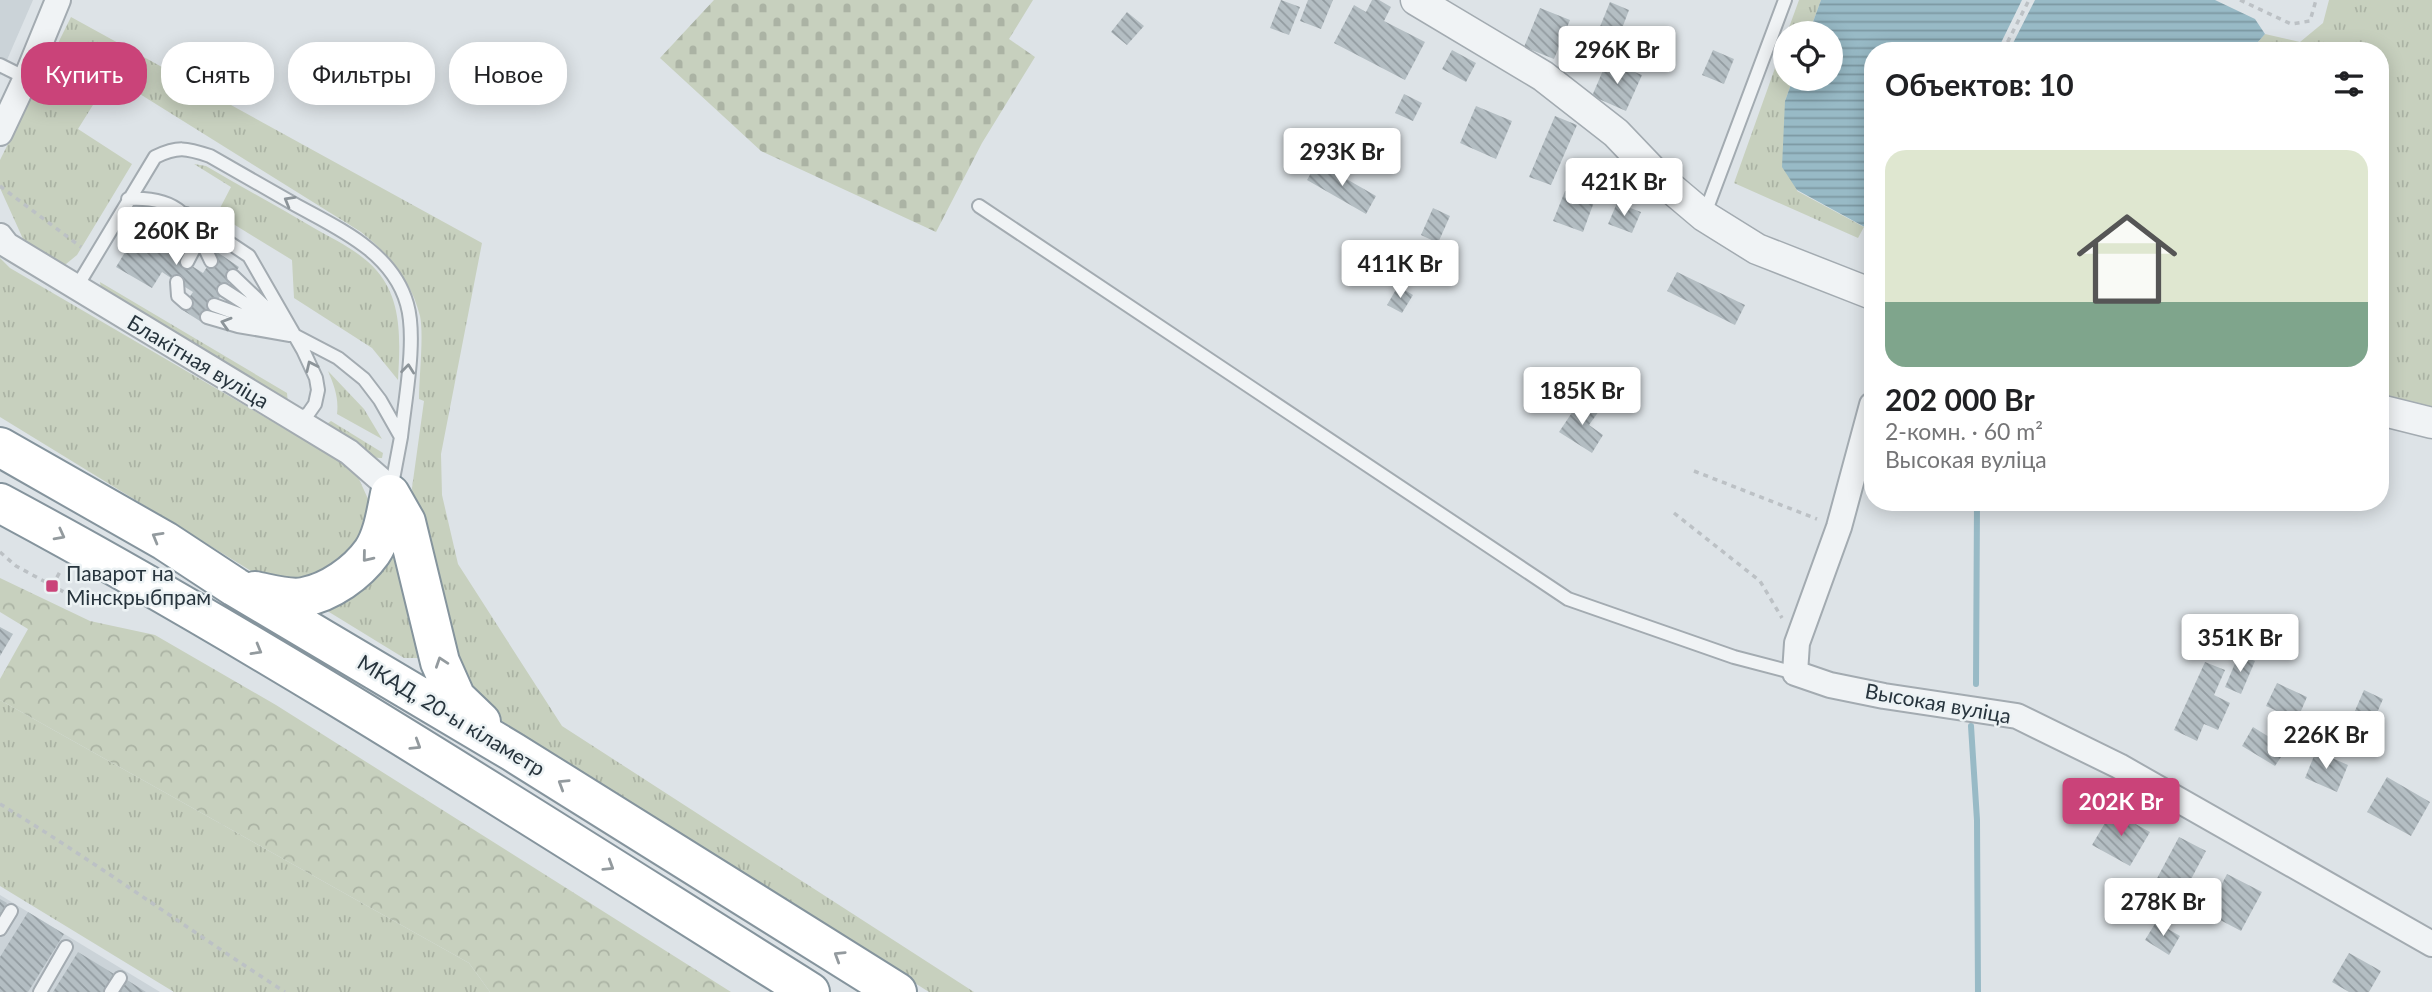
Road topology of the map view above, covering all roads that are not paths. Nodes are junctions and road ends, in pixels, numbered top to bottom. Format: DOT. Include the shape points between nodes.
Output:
graph roads {
  1 [pos="58,0"];
  2 [pos="1416,0"];
  3 [pos="1786,0"];
  4 [pos="41,42"];
  5 [pos="0,65"];
  6 [pos="21,76"];
  7 [pos="21,89"];
  8 [pos="0,133"];
  9 [pos="128,199"];
  10 [pos="979,206"];
  11 [pos="186,214"];
  12 [pos="1704,216"];
  13 [pos="0,236"];
  14 [pos="200,237"];
  15 [pos="211,261"];
  16 [pos="187,262"];
  17 [pos="233,276"];
  18 [pos="177,282"];
  19 [pos="76,288"];
  20 [pos="224,290"];
  21 [pos="1864,291"];
  22 [pos="186,303"];
  23 [pos="214,305"];
  24 [pos="206,317"];
  25 [pos="294,335"];
  26 [pos="2389,413"];
  27 [pos="294,420"];
  28 [pos="2432,423"];
  29 [pos="1864,435"];
  30 [pos="401,437"];
  31 [pos="0,447"];
  32 [pos="390,494"];
  33 [pos="0,503"];
  34 [pos="235,587"];
  35 [pos="1795,673"];
  36 [pos="513,752"];
  37 [pos="11,911"];
  38 [pos="0,929"];
  39 [pos="2432,944"];
  40 [pos="66,947"];
  41 [pos="120,978"];
  42 [pos="40,992"];
  43 [pos="111,992"];
  44 [pos="810,992"];
  45 [pos="897,992"];
  1 -- 4 [label="street"];
  2 -- 12 [label="street" via="1543,76 1616,133"];
  3 -- 12 [label="lane"];
  5 -- 6 [label="lane"];
  7 -- 8 [label="street"];
  9 -- 11 [label="lane" via="165,202"];
  9 -- 19 [label="lane"];
  30 -- 9 [label="lane, one-way" via="411,333 408,305 398,281 360,242 191,149 173,148 155,157"];
  10 -- 35 [label="lane" via="1567,599 1734,657"];
  11 -- 14 [label="lane"];
  11 -- 25 [label="lane" via="249,256"];
  12 -- 21 [label="street" via="1757,248"];
  13 -- 19 [label="street, Блакітная вуліца"];
  14 -- 15 [label="lane"];
  14 -- 16 [label="lane"];
  17 -- 25 [label="lane"];
  18 -- 22 [label="lane" via="178,296"];
  19 -- 27 [label="street, Блакітная вуліца"];
  20 -- 25 [label="lane"];
  23 -- 25 [label="lane"];
  25 -- 24 [label="lane, one-way"];
  27 -- 25 [label="lane, one-way" via="308,414 318,390"];
  25 -- 30 [label="lane" via="338,358 364,379"];
  26 -- 28 [label="street"];
  27 -- 32 [label="street, Блакітная вуліца" via="349,452"];
  29 -- 35 [label="street" via="1839,527 1797,643"];
  30 -- 32 [label="lane"];
  34 -- 31 [label="highway, МКАД, 20-ы кіламетр, one-way" via="165,541"];
  32 -- 34 [label="highway, one-way" via="373,551 346,578 303,598"];
  36 -- 32 [label="highway, one-way" via="456,698 440,662 406,522"];
  33 -- 44 [label="highway, МКАД, 20-ы кіламетр, one-way" via="358,709"];
  34 -- 36 [label="highway, МКАД, 20-ы кіламетр"];
  35 -- 39 [label="street, Высокая вуліца" via="1870,693 2017,716 2119,766"];
  45 -- 36 [label="highway, МКАД, 20-ы кіламетр, one-way"];
  37 -- 38 [label="lane"];
  40 -- 42 [label="lane"];
  41 -- 43 [label="lane"];
}
